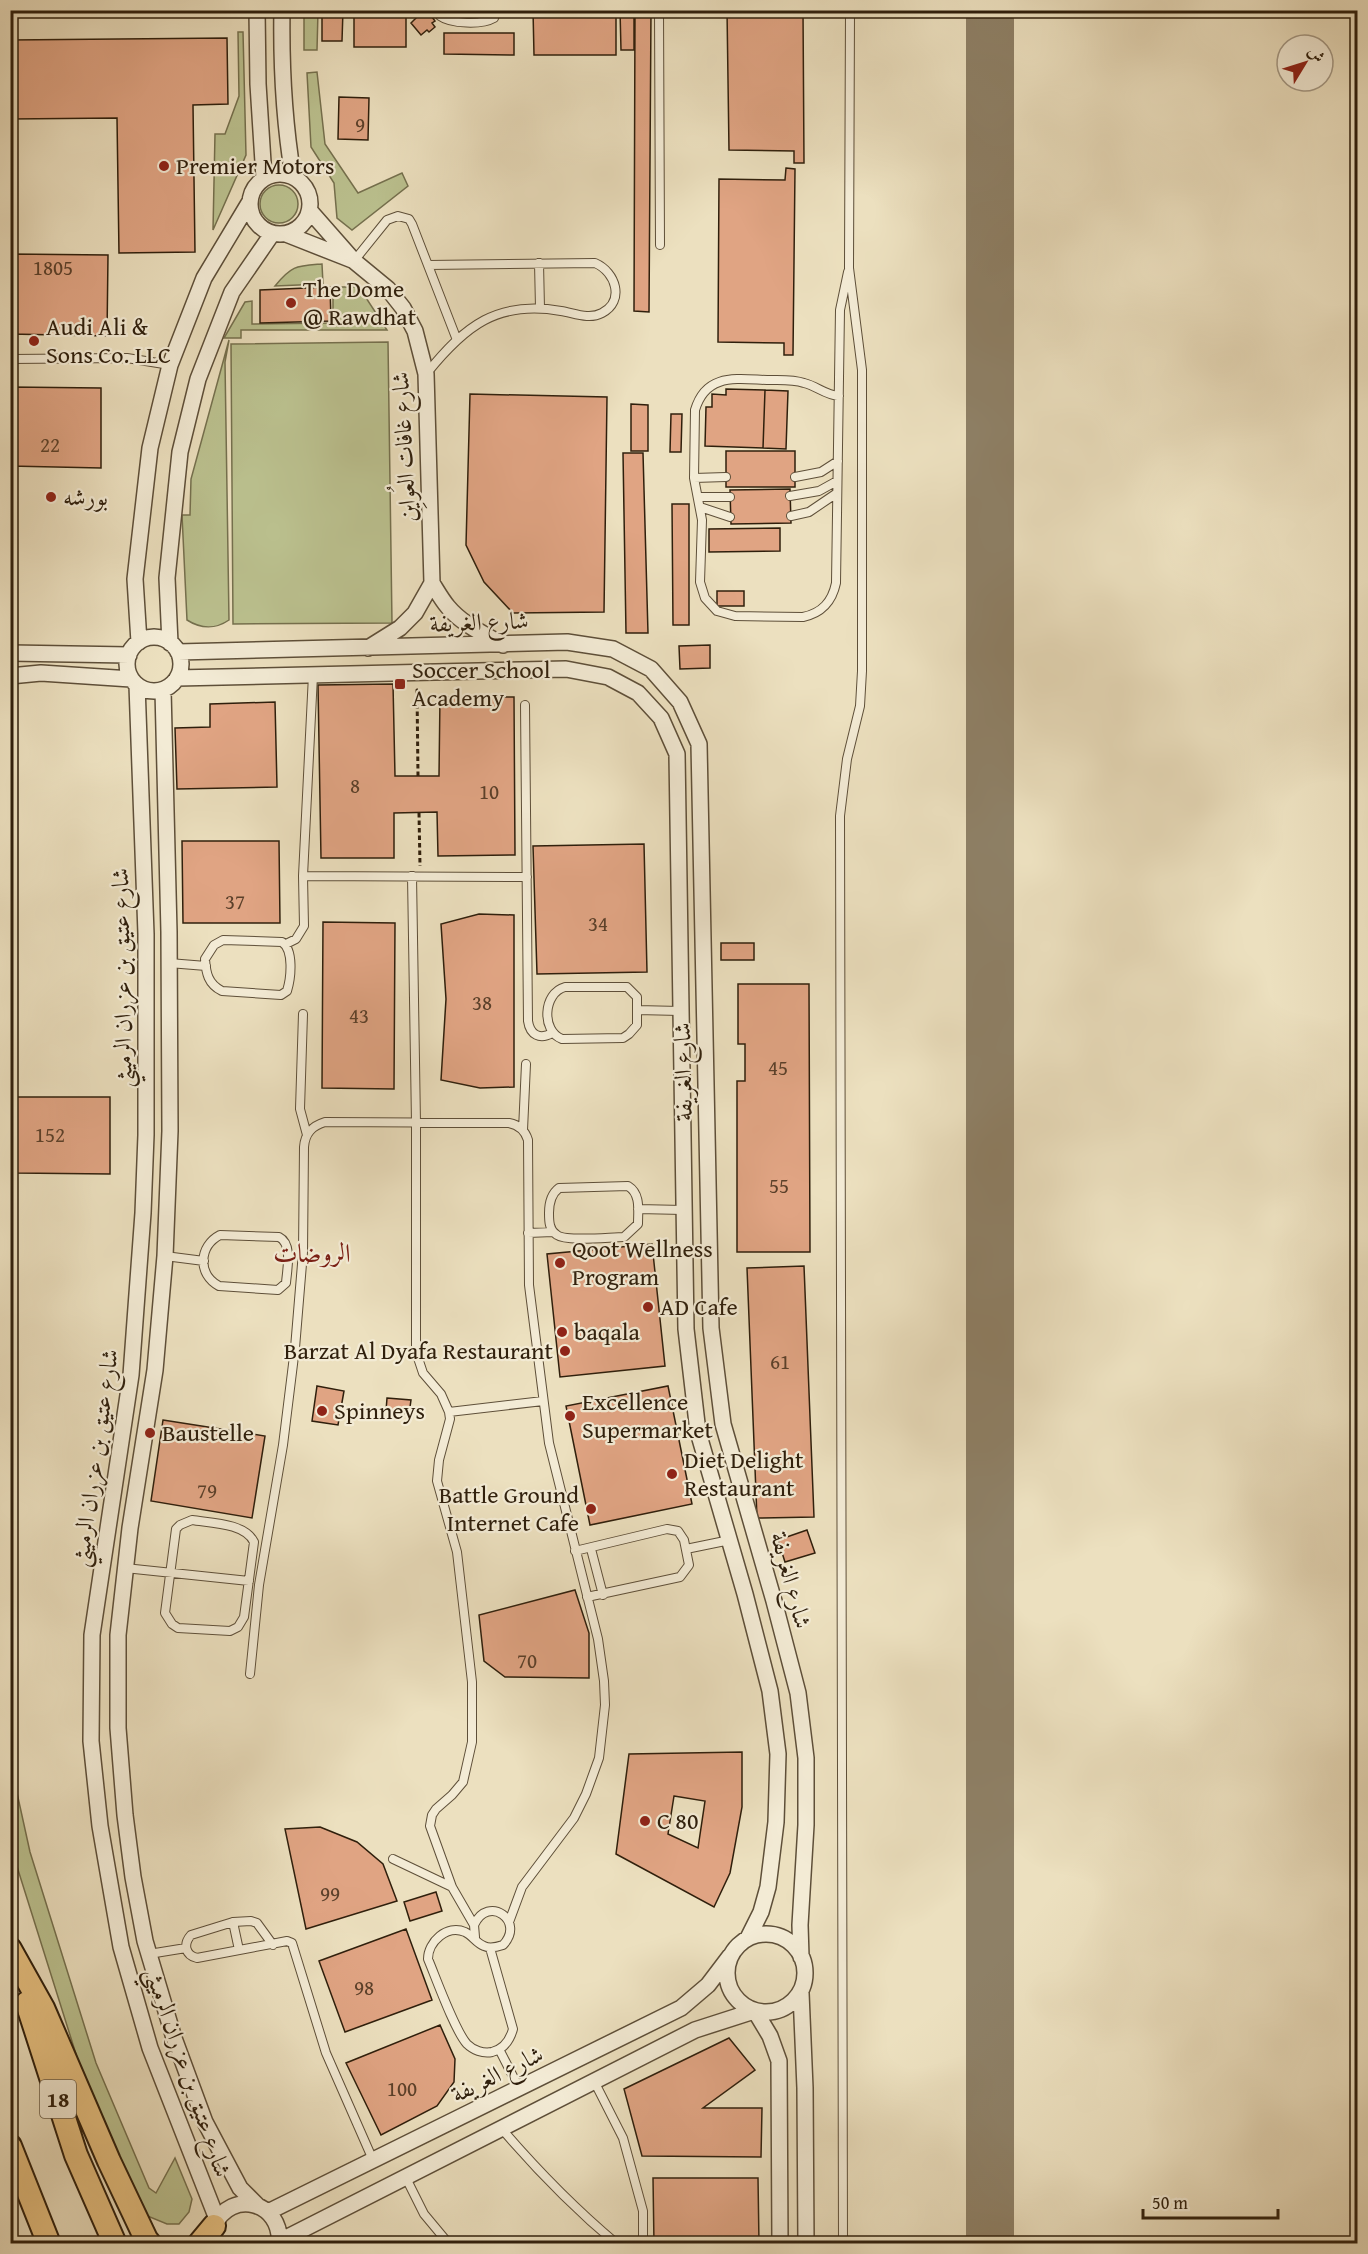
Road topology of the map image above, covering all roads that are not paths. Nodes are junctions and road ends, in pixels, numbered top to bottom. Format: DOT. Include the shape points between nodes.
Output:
graph roads {
  1 [pos="257,10"];
  2 [pos="282,10"];
  3 [pos="438,10"];
  4 [pos="497,10"];
  5 [pos="659,10"];
  6 [pos="850,10"];
  7 [pos="293,176"];
  8 [pos="264,178"];
  9 [pos="249,203"];
  10 [pos="309,211"];
  11 [pos="279,234"];
  12 [pos="660,245"];
  13 [pos="354,261"];
  14 [pos="539,263"];
  15 [pos="428,265"];
  16 [pos="849,268"];
  17 [pos="540,308"];
  18 [pos="457,340"];
  19 [pos="10,359"];
  20 [pos="170,365"];
  21 [pos="426,374"];
  22 [pos="838,396"];
  23 [pos="838,461"];
  24 [pos="726,477"];
  25 [pos="795,477"];
  26 [pos="694,478"];
  27 [pos="837,481"];
  28 [pos="837,493"];
  29 [pos="790,496"];
  30 [pos="698,497"];
  31 [pos="730,497"];
  32 [pos="700,507"];
  33 [pos="791,516"];
  34 [pos="730,517"];
  35 [pos="432,584"];
  36 [pos="139,642"];
  37 [pos="503,645"];
  38 [pos="174,647"];
  39 [pos="368,648"];
  40 [pos="10,653"];
  41 [pos="129,655"];
  42 [pos="313,675"];
  43 [pos="10,676"];
  44 [pos="177,678"];
  45 [pos="134,682"];
  46 [pos="163,690"];
  47 [pos="525,705"];
  48 [pos="303,876"];
  49 [pos="416,876"];
  50 [pos="527,877"];
  51 [pos="286,944"];
  52 [pos="168,963"];
  53 [pos="206,966"];
  54 [pos="637,1010"];
  55 [pos="680,1011"];
  56 [pos="303,1014"];
  57 [pos="552,1033"];
  58 [pos="526,1064"];
  59 [pos="416,1123"];
  60 [pos="523,1130"];
  61 [pos="307,1135"];
  62 [pos="638,1209"];
  63 [pos="683,1210"];
  64 [pos="553,1232"];
  65 [pos="528,1233"];
  66 [pos="165,1256"];
  67 [pos="204,1261"];
  68 [pos="284,1286"];
  69 [pos="300,1287"];
  70 [pos="543,1401"];
  71 [pos="449,1412"];
  72 [pos="730,1540"];
  73 [pos="591,1548"];
  74 [pos="686,1549"];
  75 [pos="575,1551"];
  76 [pos="126,1568"];
  77 [pos="169,1572"];
  78 [pos="249,1581"];
  79 [pos="603,1595"];
  80 [pos="587,1597"];
  81 [pos="250,1674"];
  82 [pos="393,1859"];
  83 [pos="452,1887"];
  84 [pos="233,1922"];
  85 [pos="509,1922"];
  86 [pos="474,1925"];
  87 [pos="475,1938"];
  88 [pos="748,1938"];
  89 [pos="273,1945"];
  90 [pos="186,1948"];
  91 [pos="490,1948"];
  92 [pos="10,1950"];
  93 [pos="239,1950"];
  94 [pos="149,1954"];
  95 [pos="730,1956"];
  96 [pos="801,1957"];
  97 [pos="801,1993"];
  98 [pos="754,2011"];
  99 [pos="499,2049"];
  100 [pos="594,2081"];
  101 [pos="519,2088"];
  102 [pos="501,2128"];
  103 [pos="10,2146"];
  104 [pos="373,2160"];
  105 [pos="405,2176"];
  106 [pos="263,2209"];
  107 [pos="214,2230"];
  108 [pos="279,2242"];
  109 [pos="49,2244"];
  110 [pos="114,2244"];
  111 [pos="150,2244"];
  112 [pos="199,2244"];
  113 [pos="449,2244"];
  114 [pos="617,2244"];
  115 [pos="643,2244"];
  116 [pos="780,2244"];
  117 [pos="806,2244"];
  118 [pos="843,2244"];
  1 -- 8 [label="street"];
  2 -- 7 [label="street" via="282,83"];
  3 -- 4 [label="lane" via="440,16 450,21 485,22 494,18"];
  5 -- 12 [label="lane"];
  6 -- 16 [label="lane"];
  7 -- 8 [label="street" via="283,173"];
  7 -- 10 [label="street" via="307,190"];
  8 -- 9 [label="street" via="256,184"];
  9 -- 11 [label="street" via="258,226"];
  9 -- 20 [label="street" via="204,278"];
  10 -- 11 [label="street" via="301,226"];
  10 -- 13 [label="street, شارع غافات العُوايِن"];
  11 -- 13 [label="street, شارع غافات العُوايِن"];
  11 -- 38 [label="street" via="232,292 198,379 180,452 167,578"];
  13 -- 15 [label="lane" via="387,220 398,216 409,219"];
  13 -- 21 [label="street, شارع غافات العُوايِن" via="388,289 403,308 415,331"];
  14 -- 15 [label="lane"];
  14 -- 17 [label="lane"];
  14 -- 17 [label="lane" via="604,266 615,281 616,290 610,307 594,316"];
  15 -- 18 [label="lane"];
  16 -- 22 [label="lane" via="840,310"];
  16 -- 118 [label="lane" via="862,370 862,671 860,706 847,759 840,816"];
  17 -- 18 [label="lane" via="498,313"];
  18 -- 21 [label="lane"];
  19 -- 20 [label="lane" via="127,358"];
  20 -- 36 [label="street" via="150,448 136,568"];
  21 -- 35 [label="street, شارع غافات العُوايِن"];
  22 -- 23 [label="lane"];
  22 -- 26 [label="lane" via="795,381 716,382 702,394 694,410"];
  23 -- 25 [label="lane" via="821,472"];
  23 -- 27 [label="lane"];
  24 -- 26 [label="lane"];
  26 -- 30 [label="lane"];
  27 -- 28 [label="lane"];
  27 -- 29 [label="lane" via="819,491"];
  28 -- 32 [label="lane" via="834,592 825,607 803,617 735,616 710,605 700,582"];
  28 -- 33 [label="lane" via="809,512"];
  30 -- 31 [label="lane"];
  30 -- 32 [label="lane"];
  32 -- 34 [label="lane"];
  35 -- 37 [label="street" via="448,608"];
  35 -- 39 [label="street" via="415,614"];
  36 -- 38 [label="street" via="158,638"];
  36 -- 41 [label="street"];
  37 -- 39 [label="street, شارع الغريفة"];
  37 -- 96 [label="street, شارع الغريفة" via="567,642 613,649 651,669 680,702 699,744 711,1328 723,1424 798,1693 806,1758"];
  38 -- 39 [label="street, شارع الغريفة"];
  38 -- 44 [label="street" via="181,665"];
  40 -- 41 [label="street"];
  41 -- 45 [label="street" via="128,671"];
  42 -- 44 [label="street, شارع الغريفة"];
  42 -- 48 [label="lane"];
  42 -- 55 [label="street, شارع الغريفة" via="566,669 608,676 638,693 662,718 677,754"];
  43 -- 45 [label="street" via="41,673"];
  44 -- 46 [label="street"];
  45 -- 46 [label="street" via="149,691"];
  45 -- 107 [label="street, شارع عتيق بن عزران الرميثي" via="146,934 143,1214 131,1375 92,1635 91,1741 100,1826 121,1947 150,2048"];
  46 -- 52 [label="street, شارع عتيق بن عزران الرميثي"];
  47 -- 50 [label="lane"];
  48 -- 49 [label="lane"];
  48 -- 51 [label="lane" via="304,926 296,939"];
  49 -- 50 [label="lane"];
  49 -- 59 [label="lane"];
  50 -- 57 [label="lane" via="529,1028 538,1036"];
  51 -- 53 [label="lane" via="223,940 209,951"];
  51 -- 53 [label="lane" via="290,952 289,988 281,995 222,991 211,983"];
  52 -- 53 [label="lane"];
  52 -- 66 [label="street, شارع عتيق بن عزران الرميثي" via="170,1131"];
  54 -- 55 [label="lane"];
  54 -- 57 [label="lane" via="637,1025 623,1038 562,1039"];
  54 -- 57 [label="lane" via="636,997 627,987 559,989 548,1008"];
  55 -- 63 [label="street, شارع الغريفة"];
  56 -- 61 [label="lane" via="300,1109"];
  58 -- 60 [label="lane"];
  59 -- 60 [label="lane" via="509,1123"];
  59 -- 61 [label="lane" via="325,1122"];
  59 -- 71 [label="lane" via="416,1352 423,1373 441,1394"];
  60 -- 65 [label="lane" via="528,1146"];
  61 -- 69 [label="lane"];
  62 -- 63 [label="lane"];
  62 -- 64 [label="lane" via="638,1224 624,1237 563,1238"];
  62 -- 64 [label="lane" via="636,1192 628,1186 559,1188 549,1207"];
  63 -- 72 [label="street, شارع الغريفة" via="686,1329 698,1432"];
  64 -- 65 [label="lane"];
  65 -- 70 [label="lane" via="529,1285"];
  66 -- 67 [label="lane"];
  66 -- 76 [label="street, شارع عتيق بن عزران الرميثي" via="155,1370"];
  67 -- 68 [label="lane" via="208,1278 219,1286 278,1290"];
  67 -- 68 [label="lane" via="207,1246 220,1235 279,1237 287,1247"];
  68 -- 69 [label="lane"];
  69 -- 81 [label="lane" via="283,1445 259,1585"];
  70 -- 71 [label="lane"];
  70 -- 75 [label="lane"];
  71 -- 83 [label="lane" via="437,1481 457,1552 472,1682 472,1743 463,1782 431,1819 432,1833"];
  72 -- 74 [label="lane"];
  72 -- 88 [label="street, شارع الغريفة" via="770,1690 778,1754 776,1822 768,1887"];
  73 -- 74 [label="lane" via="667,1529 682,1535"];
  73 -- 75 [label="lane"];
  73 -- 79 [label="lane"];
  74 -- 79 [label="lane" via="689,1565 680,1577"];
  75 -- 80 [label="lane"];
  76 -- 77 [label="lane"];
  76 -- 94 [label="street, شارع عتيق بن عزران الرميثي" via="118,1635 118,1728 133,1877"];
  77 -- 78 [label="lane"];
  77 -- 78 [label="lane" via="165,1613 178,1628 234,1629 244,1617"];
  77 -- 78 [label="lane" via="176,1529 192,1520 240,1529 252,1536"];
  79 -- 80 [label="lane"];
  80 -- 85 [label="lane" via="604,1681 599,1758 574,1818 522,1887"];
  82 -- 83 [label="lane"];
  83 -- 86 [label="lane"];
  84 -- 89 [label="lane" via="258,1923"];
  84 -- 90 [label="lane" via="191,1935"];
  84 -- 93 [label="lane"];
  85 -- 86 [label="lane" via="494,1911 481,1914"];
  85 -- 91 [label="lane" via="507,1940"];
  86 -- 87 [label="lane"];
  87 -- 91 [label="lane"];
  87 -- 99 [label="lane" via="460,1930 439,1936 430,1946 428,1959 463,2038 475,2050"];
  88 -- 95 [label="street"];
  88 -- 96 [label="street" via="773,1935 794,1946"];
  89 -- 93 [label="lane"];
  89 -- 104 [label="lane" via="288,1941 293,1946 326,2053"];
  90 -- 93 [label="lane" via="197,1958"];
  90 -- 94 [label="lane"];
  91 -- 99 [label="lane" via="513,2029"];
  92 -- 110 [label="main road, 18" via="76,2155"];
  92 -- 111 [label="main road" via="43,2008 109,2161"];
  94 -- 106 [label="street, شارع عتيق بن عزران الرميثي" via="205,2122 240,2188"];
  95 -- 98 [label="street" via="728,1983 733,1995"];
  95 -- 101 [label="street, شارع الغريفة" via="708,1985 681,2007"];
  96 -- 97 [label="street" via="805,1981"];
  97 -- 98 [label="street" via="775,2012"];
  97 -- 117 [label="street"];
  98 -- 100 [label="street, شارع الغريفة" via="695,2030"];
  98 -- 116 [label="street" via="770,2036 779,2061"];
  99 -- 101 [label="lane"];
  100 -- 102 [label="street, شارع الغريفة"];
  100 -- 115 [label="lane" via="623,2138 643,2211"];
  101 -- 104 [label="street, شارع الغريفة"];
  102 -- 105 [label="street, شارع الغريفة"];
  102 -- 114 [label="lane" via="538,2172"];
  103 -- 109 [label="main road"];
  104 -- 106 [label="street, شارع الغريفة"];
  105 -- 108 [label="street, شارع الغريفة"];
  105 -- 113 [label="lane" via="424,2214"];
  106 -- 107 [label="street" via="235,2205 225,2210"];
  106 -- 108 [label="street, شارع عتيق بن عزران الرميثي" via="275,2220"];
  107 -- 112 [label="main road"];
}
